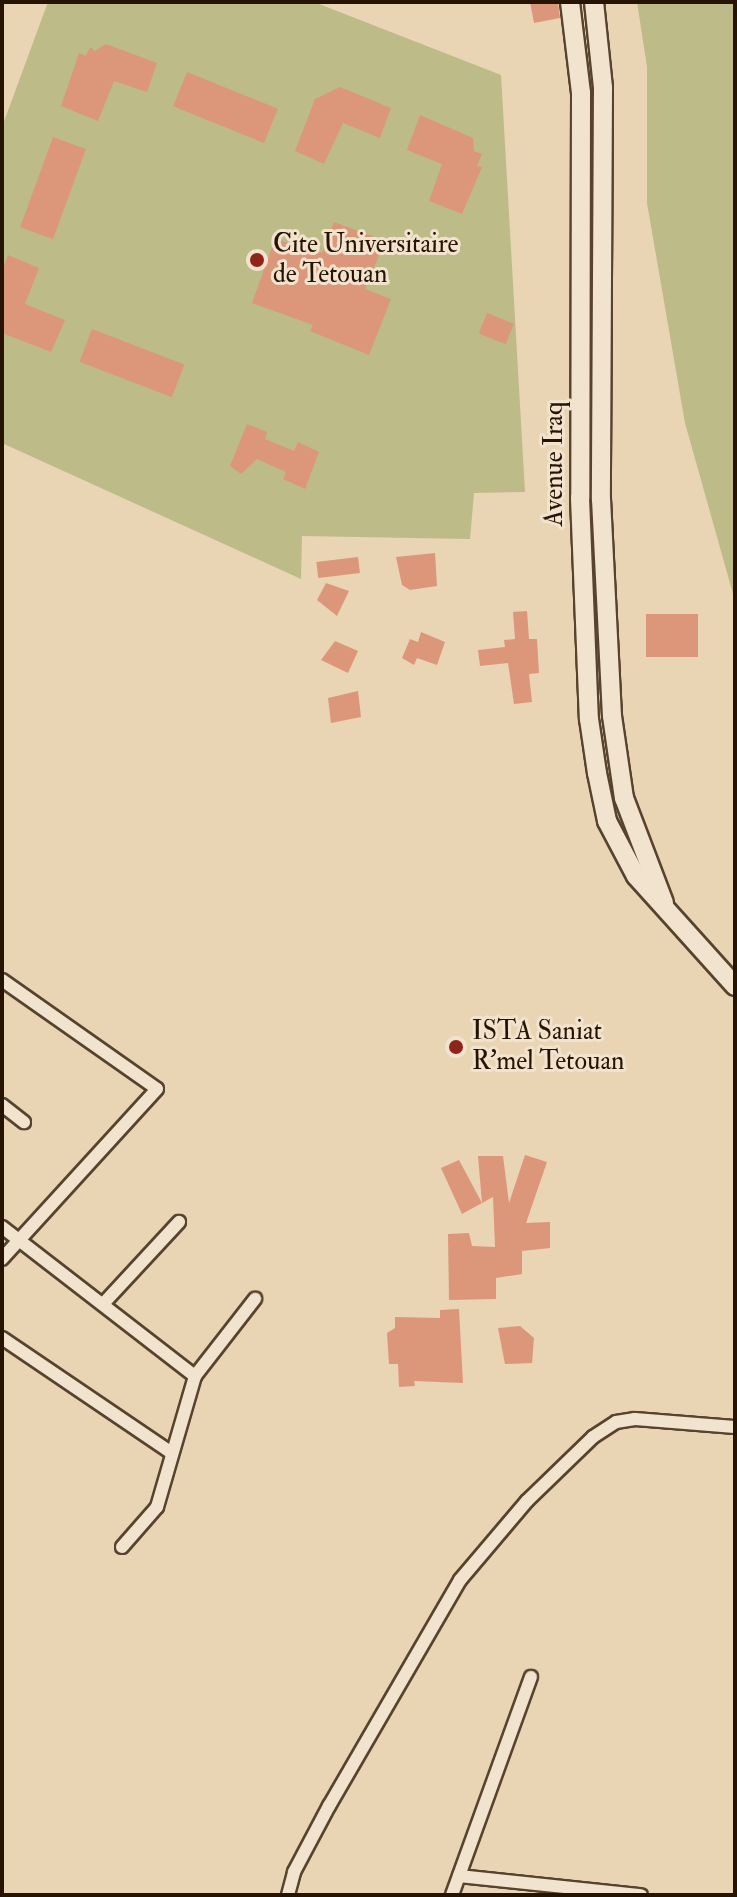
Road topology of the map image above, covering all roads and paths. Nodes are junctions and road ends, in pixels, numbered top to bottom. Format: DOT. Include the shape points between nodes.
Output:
graph roads {
  1 [pos="570,2"];
  2 [pos="594,2"];
  3 [pos="664,906"];
  4 [pos="2,980"];
  5 [pos="735,986"];
  6 [pos="15,989"];
  7 [pos="2,998"];
  8 [pos="2,1105"];
  9 [pos="24,1122"];
  10 [pos="179,1222"];
  11 [pos="2,1227"];
  12 [pos="19,1240"];
  13 [pos="2,1259"];
  14 [pos="255,1299"];
  15 [pos="103,1304"];
  16 [pos="2,1338"];
  17 [pos="195,1376"];
  18 [pos="735,1427"];
  19 [pos="172,1453"];
  20 [pos="122,1547"];
  21 [pos="531,1677"];
  22 [pos="459,1876"];
  23 [pos="285,1893"];
  24 [pos="452,1895"];
  25 [pos="641,1895"];
  1 -- 3 [label="street, Avenue Iraq" via="581,93 580,498 589,719 614,837 636,876"];
  2 -- 3 [label="street, Avenue Iraq" via="603,88 601,499 612,716 624,798 654,866"];
  3 -- 5 [label="street, Avenue Iraq"];
  4 -- 6 [label="street"];
  6 -- 7 [label="street"];
  6 -- 12 [label="street" via="157,1089"];
  8 -- 9 [label="street"];
  10 -- 15 [label="street"];
  11 -- 12 [label="street"];
  12 -- 13 [label="street"];
  12 -- 15 [label="street"];
  14 -- 17 [label="street"];
  15 -- 17 [label="street"];
  16 -- 19 [label="street"];
  17 -- 19 [label="street"];
  18 -- 23 [label="street" via="616,1422 593,1437 527,1501 460,1580"];
  19 -- 20 [label="street" via="150,1520"];
  21 -- 22 [label="street"];
  22 -- 24 [label="street"];
  22 -- 25 [label="street"];
}
